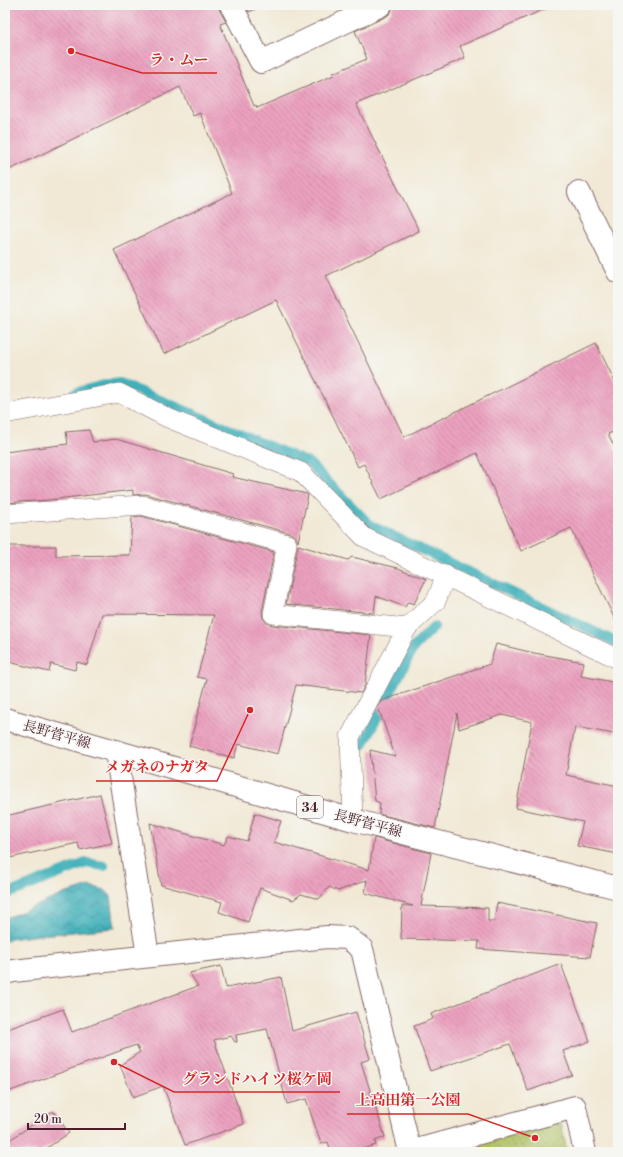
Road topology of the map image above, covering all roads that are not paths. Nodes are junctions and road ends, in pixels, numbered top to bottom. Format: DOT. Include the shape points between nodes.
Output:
graph roads {
  1 [pos="231,5"];
  2 [pos="381,5"];
  3 [pos="579,192"];
  4 [pos="618,272"];
  5 [pos="5,414"];
  6 [pos="5,514"];
  7 [pos="446,576"];
  8 [pos="407,628"];
  9 [pos="618,659"];
  10 [pos="5,719"];
  11 [pos="116,751"];
  12 [pos="353,820"];
  13 [pos="618,888"];
  14 [pos="148,956"];
  15 [pos="5,973"];
  16 [pos="410,1152"];
  17 [pos="585,1152"];
  1 -- 2 [label="street" via="261,62"];
  3 -- 4 [label="street"];
  5 -- 7 [label="lane" via="119,393 168,418 301,472 364,537"];
  6 -- 8 [label="lane" via="142,505 287,544 273,614"];
  7 -- 8 [label="lane" via="436,601"];
  7 -- 9 [label="lane"];
  8 -- 12 [label="lane" via="350,737"];
  10 -- 11 [label="street, 長野菅平線 / 34"];
  11 -- 12 [label="street, 長野菅平線 / 34"];
  11 -- 14 [label="street"];
  12 -- 13 [label="street, 長野菅平線 / 34"];
  14 -- 15 [label="street"];
  14 -- 16 [label="street" via="327,937 348,938 362,949"];
  16 -- 17 [label="street" via="575,1107"];
}
